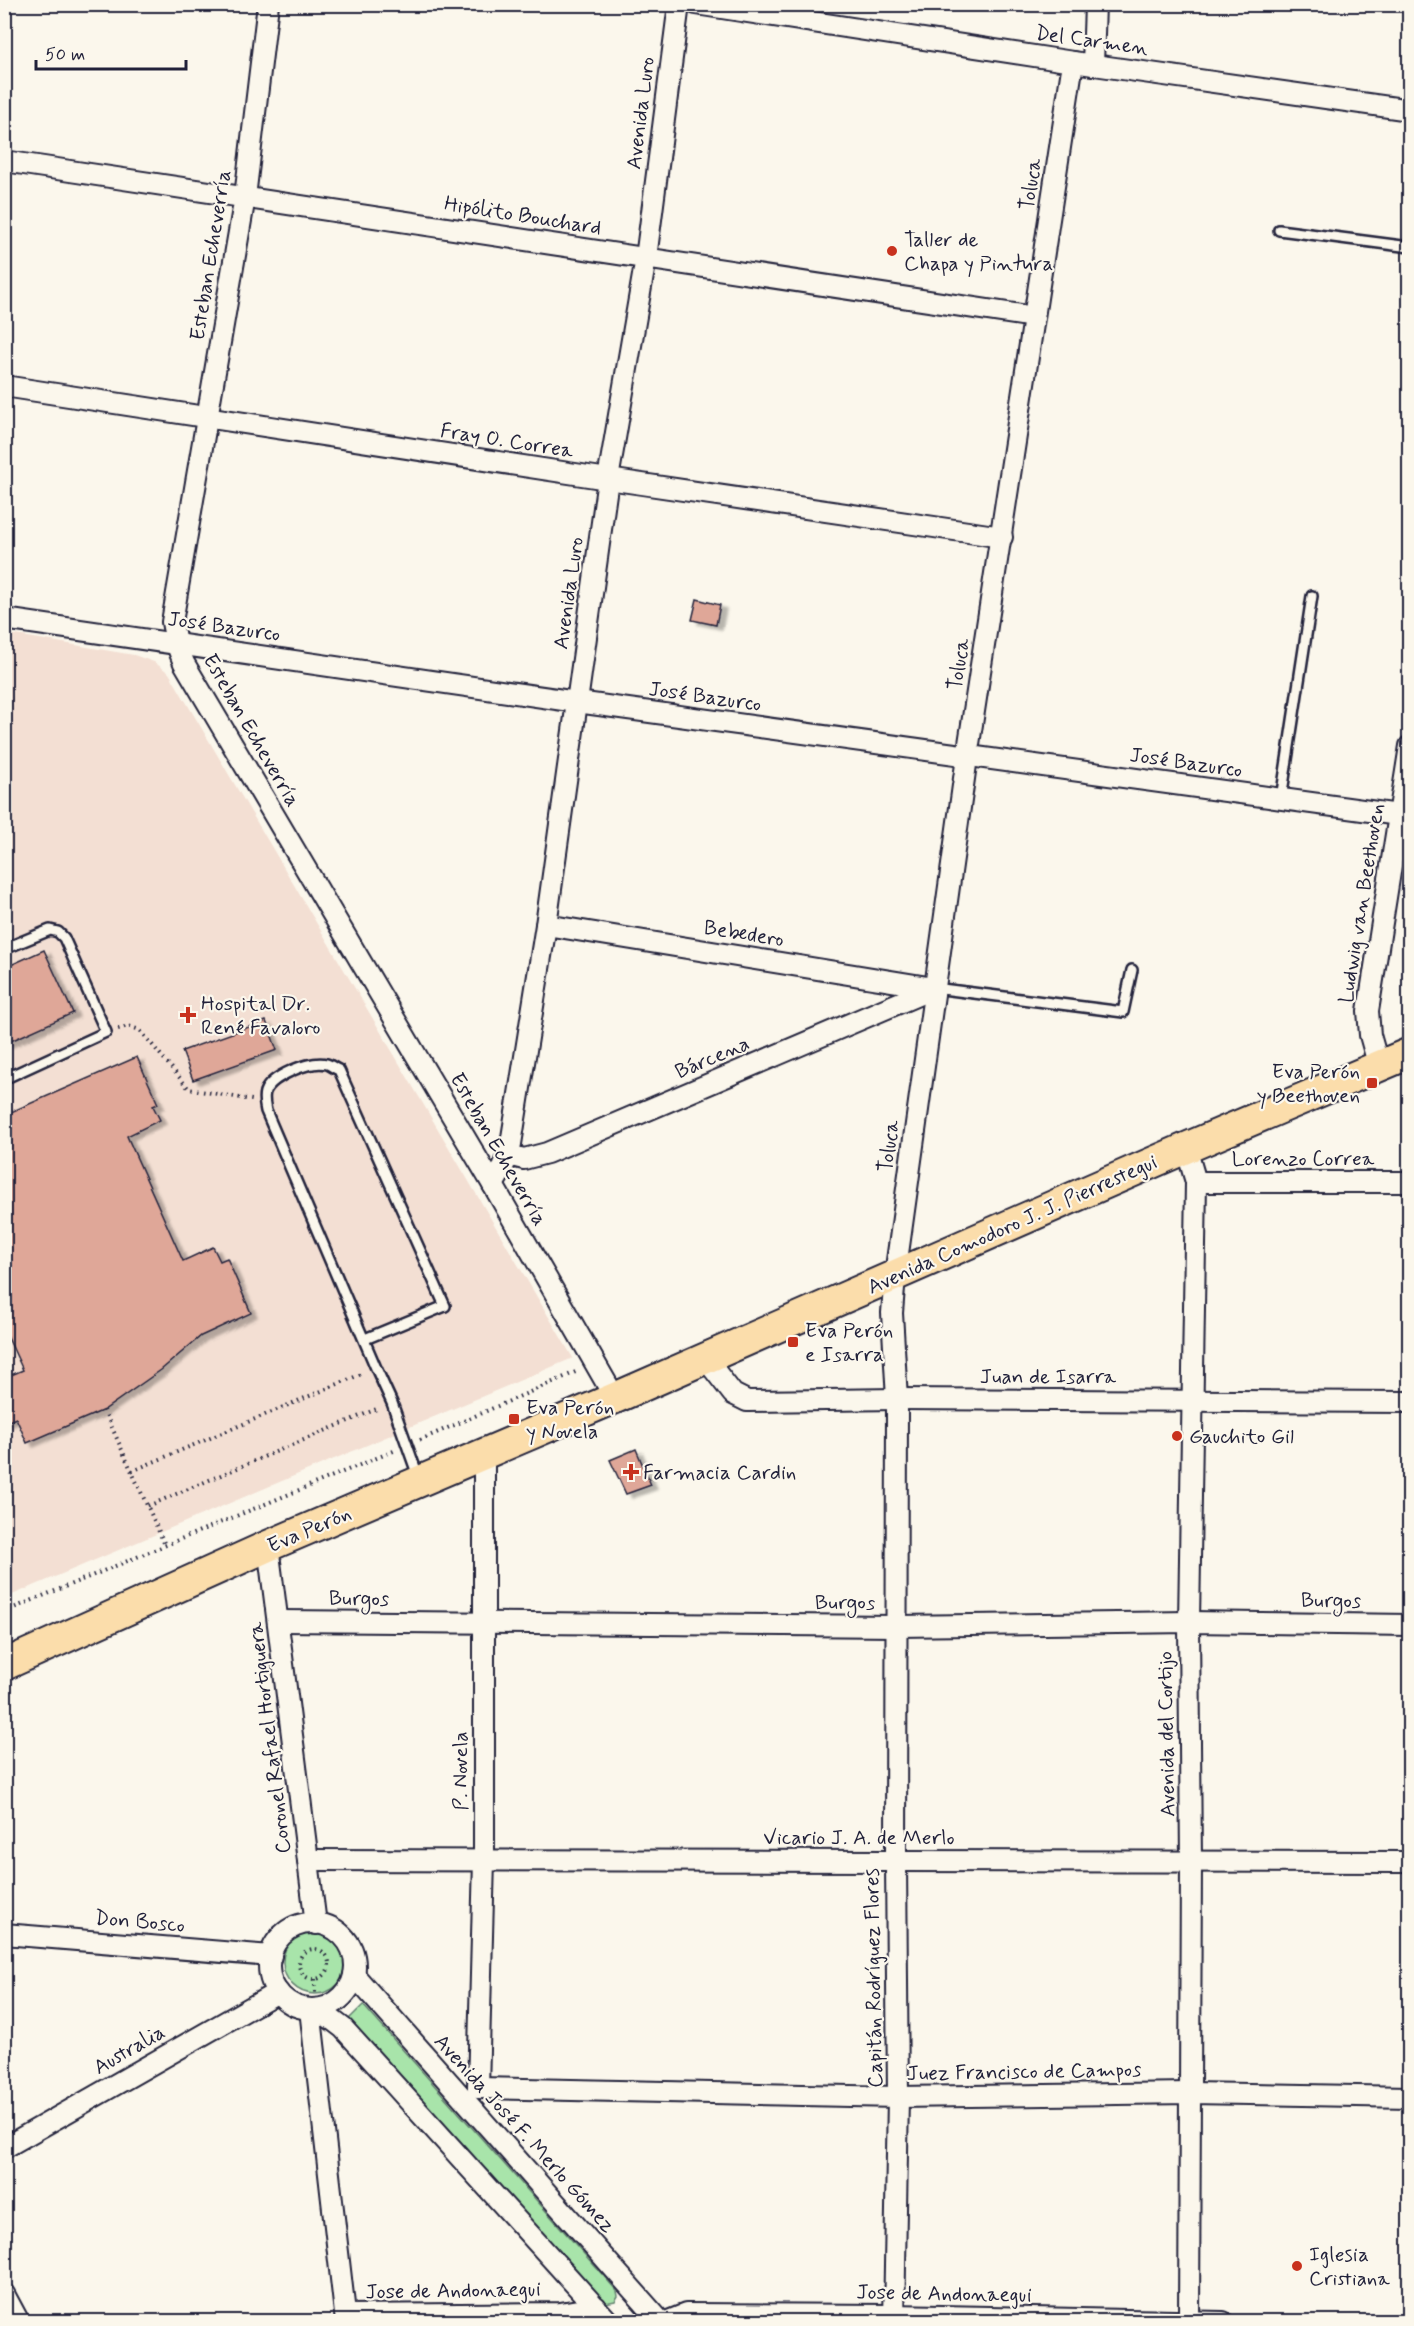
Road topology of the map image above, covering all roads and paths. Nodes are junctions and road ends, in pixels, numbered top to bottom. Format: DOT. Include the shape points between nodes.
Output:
graph roads {
  1 [pos="268,4"];
  2 [pos="679,4"];
  3 [pos="696,4"];
  4 [pos="1095,4"];
  5 [pos="1083,63"];
  6 [pos="1410,110"];
  7 [pos="4,161"];
  8 [pos="245,198"];
  9 [pos="1279,230"];
  10 [pos="1410,247"];
  11 [pos="646,258"];
  12 [pos="1034,316"];
  13 [pos="4,386"];
  14 [pos="208,418"];
  15 [pos="608,479"];
  16 [pos="1002,537"];
  17 [pos="1312,596"];
  18 [pos="4,619"];
  19 [pos="176,643"];
  20 [pos="577,702"];
  21 [pos="1410,746"];
  22 [pos="967,757"];
  23 [pos="1281,798"];
  24 [pos="1400,815"];
  25 [pos="546,925"];
  26 [pos="4,949"];
  27 [pos="1132,970"];
  28 [pos="934,988"];
  29 [pos="106,1032"];
  30 [pos="1410,1053"];
  31 [pos="1379,1067"];
  32 [pos="4,1078"];
  33 [pos="264,1102"];
  34 [pos="1186,1148"];
  35 [pos="508,1155"];
  36 [pos="1196,1182"];
  37 [pos="1410,1182"];
  38 [pos="493,1185"];
  39 [pos="895,1275"];
  40 [pos="364,1340"];
  41 [pos="705,1358"];
  42 [pos="595,1364"];
  43 [pos="376,1368"];
  44 [pos="615,1398"];
  45 [pos="897,1399"];
  46 [pos="1193,1401"];
  47 [pos="1410,1402"];
  48 [pos="392,1403"];
  49 [pos="104,1410"];
  50 [pos="408,1445"];
  51 [pos="484,1454"];
  52 [pos="132,1471"];
  53 [pos="420,1481"];
  54 [pos="148,1506"];
  55 [pos="165,1545"];
  56 [pos="268,1546"];
  57 [pos="4,1612"];
  58 [pos="279,1622"];
  59 [pos="1189,1622"];
  60 [pos="483,1624"];
  61 [pos="1410,1625"];
  62 [pos="898,1626"];
  63 [pos="4,1665"];
  64 [pos="308,1860"];
  65 [pos="484,1860"];
  66 [pos="896,1862"];
  67 [pos="1191,1862"];
  68 [pos="1410,1862"];
  69 [pos="316,1924"];
  70 [pos="4,1934"];
  71 [pos="271,1956"];
  72 [pos="354,1976"];
  73 [pos="309,1977"];
  74 [pos="278,1992"];
  75 [pos="314,2009"];
  76 [pos="1190,2093"];
  77 [pos="472,2095"];
  78 [pos="898,2097"];
  79 [pos="1410,2097"];
  80 [pos="4,2148"];
  81 [pos="4,2294"];
  82 [pos="603,2314"];
  83 [pos="346,2318"];
  84 [pos="894,2318"];
  85 [pos="1189,2321"];
  86 [pos="19,2322"];
  87 [pos="661,2322"];
  88 [pos="666,2322"];
  89 [pos="1222,2322"];
  1 -- 8 [label="street, Esteban Echeverría"];
  2 -- 11 [label="street, Avenida Luro"];
  3 -- 5 [label="street, Del Carmen"];
  4 -- 5 [label="street, Toluca"];
  5 -- 6 [label="street, Del Carmen"];
  5 -- 12 [label="street, Toluca"];
  7 -- 8 [label="street, Hipólito Bouchard"];
  8 -- 11 [label="street, Hipólito Bouchard"];
  8 -- 14 [label="street, Esteban Echeverría"];
  9 -- 10 [label="lane"];
  11 -- 12 [label="street, Hipólito Bouchard"];
  11 -- 15 [label="street, Avenida Luro"];
  12 -- 16 [label="street, Toluca"];
  13 -- 14 [label="street, Fray O. Correa"];
  14 -- 15 [label="street, Fray O. Correa"];
  14 -- 19 [label="street, Esteban Echeverría" via="172,622"];
  15 -- 16 [label="street, Fray O. Correa"];
  15 -- 20 [label="street, Avenida Luro"];
  16 -- 22 [label="street, Toluca"];
  17 -- 23 [label="lane"];
  18 -- 19 [label="street, José Bazurco"];
  19 -- 20 [label="street, José Bazurco"];
  19 -- 38 [label="street, Esteban Echeverría" via="190,673"];
  20 -- 22 [label="street, José Bazurco"];
  20 -- 25 [label="street, Avenida Luro"];
  21 -- 24 [label="street, Ludwig van Beethoven"];
  22 -- 23 [label="street, José Bazurco"];
  22 -- 28 [label="street, Toluca"];
  23 -- 24 [label="street, José Bazurco"];
  24 -- 31 [label="street, Ludwig van Beethoven" via="1368,1011"];
  25 -- 28 [label="street, Bebedero"];
  25 -- 35 [label="street, Avenida Luro"];
  26 -- 29 [label="lane" via="50,930 58,932"];
  27 -- 28 [label="lane" via="1123,1012"];
  28 -- 35 [label="street, Bárcena" via="547,1153 524,1159"];
  28 -- 39 [label="street, Toluca"];
  29 -- 32 [label="lane"];
  29 -- 33 [label="path" via="128,1026 140,1030 189,1089"];
  30 -- 31 [label="main road, Avenida Comodoro J. J. Pierrestegui"];
  31 -- 34 [label="main road, Avenida Comodoro J. J. Pierrestegui"];
  33 -- 40 [label="lane"];
  33 -- 40 [label="lane" via="272,1083 291,1071 311,1064 326,1064 339,1070 446,1306"];
  34 -- 36 [label="street, Avenida del Cortijo"];
  34 -- 39 [label="main road, Avenida Comodoro J. J. Pierrestegui"];
  35 -- 38 [label="street, Avenida Luro"];
  36 -- 37 [label="street, Lorenzo Correa"];
  36 -- 46 [label="street, Avenida del Cortijo"];
  38 -- 42 [label="street, Esteban Echeverría"];
  39 -- 41 [label="main road, Avenida Comodoro J. J. Pierrestegui"];
  39 -- 45 [label="street, Capitán Rodríguez Flores" via="892,1313"];
  40 -- 43 [label="lane"];
  41 -- 44 [label="main road, Avenida Comodoro J. J. Pierrestegui"];
  41 -- 45 [label="street, Juan de Isarra" via="733,1394 747,1401"];
  42 -- 44 [label="street, Esteban Echeverría"];
  42 -- 50 [label="path"];
  43 -- 48 [label="lane"];
  43 -- 52 [label="path"];
  44 -- 51 [label="main road, Eva Perón"];
  45 -- 46 [label="street, Juan de Isarra"];
  45 -- 62 [label="street, Capitán Rodríguez Flores"];
  46 -- 47 [label="street, Juan de Isarra"];
  46 -- 59 [label="street, Avenida del Cortijo"];
  48 -- 50 [label="lane"];
  48 -- 54 [label="path"];
  49 -- 52 [label="path"];
  50 -- 53 [label="lane"];
  50 -- 55 [label="path"];
  51 -- 53 [label="main road, Eva Perón"];
  51 -- 60 [label="street, P. Novela"];
  52 -- 54 [label="path"];
  53 -- 56 [label="main road, Eva Perón"];
  54 -- 55 [label="path"];
  55 -- 57 [label="path"];
  56 -- 58 [label="street, Coronel Rafael Hortiguera"];
  56 -- 63 [label="main road, Eva Perón"];
  58 -- 60 [label="street, Burgos"];
  58 -- 64 [label="street, Coronel Rafael Hortiguera"];
  59 -- 61 [label="street, Burgos"];
  59 -- 62 [label="street, Burgos"];
  59 -- 67 [label="street, Avenida del Cortijo"];
  60 -- 62 [label="street, Burgos"];
  60 -- 65 [label="street, P. Novela"];
  62 -- 66 [label="street, Capitán Rodríguez Flores"];
  64 -- 65 [label="street, Vicario J. A. de Merlo"];
  64 -- 69 [label="street, Coronel Rafael Hortiguera"];
  65 -- 66 [label="street, Vicario J. A. de Merlo"];
  65 -- 77 [label="street, P. Novela"];
  66 -- 67 [label="street, Vicario J. A. de Merlo"];
  66 -- 78 [label="street, Capitán Rodríguez Flores"];
  67 -- 68 [label="street, Vicario J. A. de Merlo"];
  67 -- 76 [label="street, Avenida del Cortijo"];
  69 -- 71 [label="street" via="290,1930 274,1946"];
  69 -- 72 [label="street" via="328,1927 347,1941 355,1963"];
  70 -- 71 [label="street, Don Bosco"];
  71 -- 74 [label="street" via="270,1973"];
  72 -- 75 [label="street" via="341,1998"];
  72 -- 77 [label="street, Avenida José F. Merlo Gómez"];
  73 -- 73 [label="path" via="300,1969 302,1956 318,1949 328,1957 329,1967 320,1978"];
  74 -- 75 [label="street" via="292,2004"];
  74 -- 80 [label="street, Australia"];
  75 -- 82 [label="street" via="343,2028"];
  75 -- 83 [label="street"];
  76 -- 78 [label="street, Juez Francisco de Campos"];
  76 -- 79 [label="street, Juez Francisco de Campos"];
  76 -- 85 [label="street, Avenida del Cortijo"];
  77 -- 78 [label="street, Juez Francisco de Campos"];
  77 -- 87 [label="street, Avenida José F. Merlo Gómez"];
  78 -- 84 [label="street, Capitán Rodríguez Flores"];
  81 -- 86 [label="street"];
  82 -- 83 [label="street, Jose de Andonaegui"];
  84 -- 85 [label="street, Jose de Andonaegui"];
  84 -- 88 [label="street, Jose de Andonaegui" via="686,2314"];
  85 -- 89 [label="street, Jose de Andonaegui"];
}
